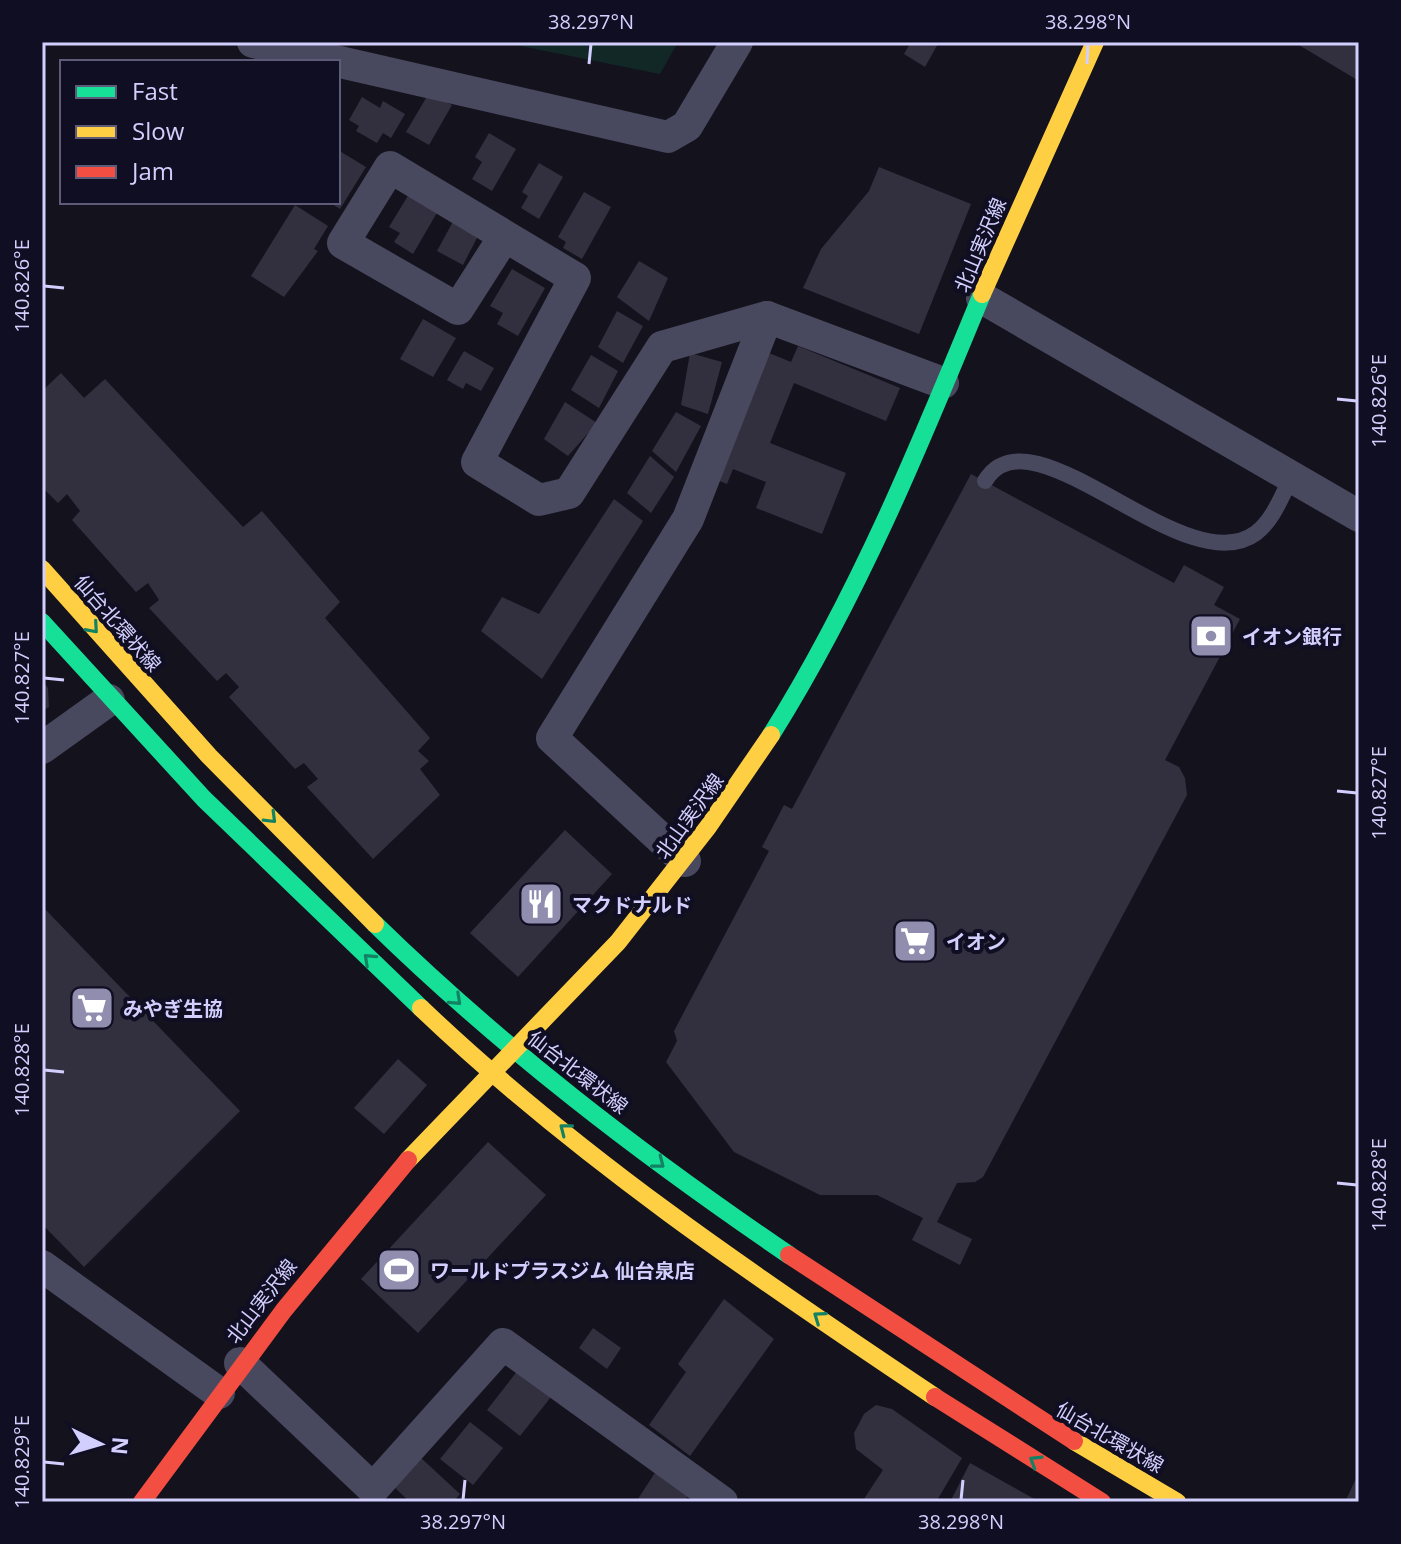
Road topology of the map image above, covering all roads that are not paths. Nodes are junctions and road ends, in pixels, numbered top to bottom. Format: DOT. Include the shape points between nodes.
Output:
graph roads {
  1 [pos="253,42"];
  2 [pos="737,42"];
  3 [pos="1095,42"];
  4 [pos="332,60"];
  5 [pos="340,62"];
  6 [pos="504,237"];
  7 [pos="982,298"];
  8 [pos="767,317"];
  9 [pos="943,383"];
  10 [pos="1292,476"];
  11 [pos="985,481"];
  12 [pos="1359,516"];
  13 [pos="42,569"];
  14 [pos="42,622"];
  15 [pos="109,700"];
  16 [pos="42,748"];
  17 [pos="685,861"];
  18 [pos="513,1049"];
  19 [pos="491,1072"];
  20 [pos="42,1266"];
  21 [pos="240,1363"];
  22 [pos="219,1393"];
  23 [pos="142,1502"];
  24 [pos="722,1502"];
  25 [pos="1102,1502"];
  26 [pos="1177,1502"];
  1 -- 4 [label="street"];
  2 -- 5 [label="street" via="687,126 668,137"];
  3 -- 7 [label="main road, 北山実沢線"];
  6 -- 6 [label="street" via="390,167 343,243 458,309"];
  6 -- 8 [label="street" via="575,278 477,462 539,500 569,493 662,347"];
  7 -- 9 [label="main road, 北山実沢線"];
  7 -- 10 [label="street"];
  8 -- 9 [label="street"];
  8 -- 17 [label="street" via="688,519 552,738"];
  9 -- 17 [label="main road, 北山実沢線" via="906,473 803,686"];
  10 -- 11 [label="lane" via="1268,522 1226,546 1193,538 1051,468 1021,460 1003,463"];
  10 -- 12 [label="street"];
  13 -- 18 [label="main road, 仙台北環状線, one-way" via="235,782 456,1000"];
  14 -- 15 [label="main road"];
  15 -- 16 [label="street"];
  19 -- 15 [label="main road, one-way" via="263,862"];
  17 -- 18 [label="main road, 北山実沢線" via="568,997"];
  18 -- 19 [label="main road, 北山実沢線"];
  18 -- 26 [label="main road, 仙台北環状線, one-way" via="731,1216 1048,1427"];
  19 -- 21 [label="main road, 北山実沢線" via="332,1246"];
  25 -- 19 [label="main road, one-way" via="900,1374 694,1231"];
  20 -- 22 [label="street"];
  21 -- 22 [label="main road, 北山実沢線"];
  21 -- 24 [label="street" via="373,1489 503,1344"];
  22 -- 23 [label="main road, 北山実沢線"];
}
